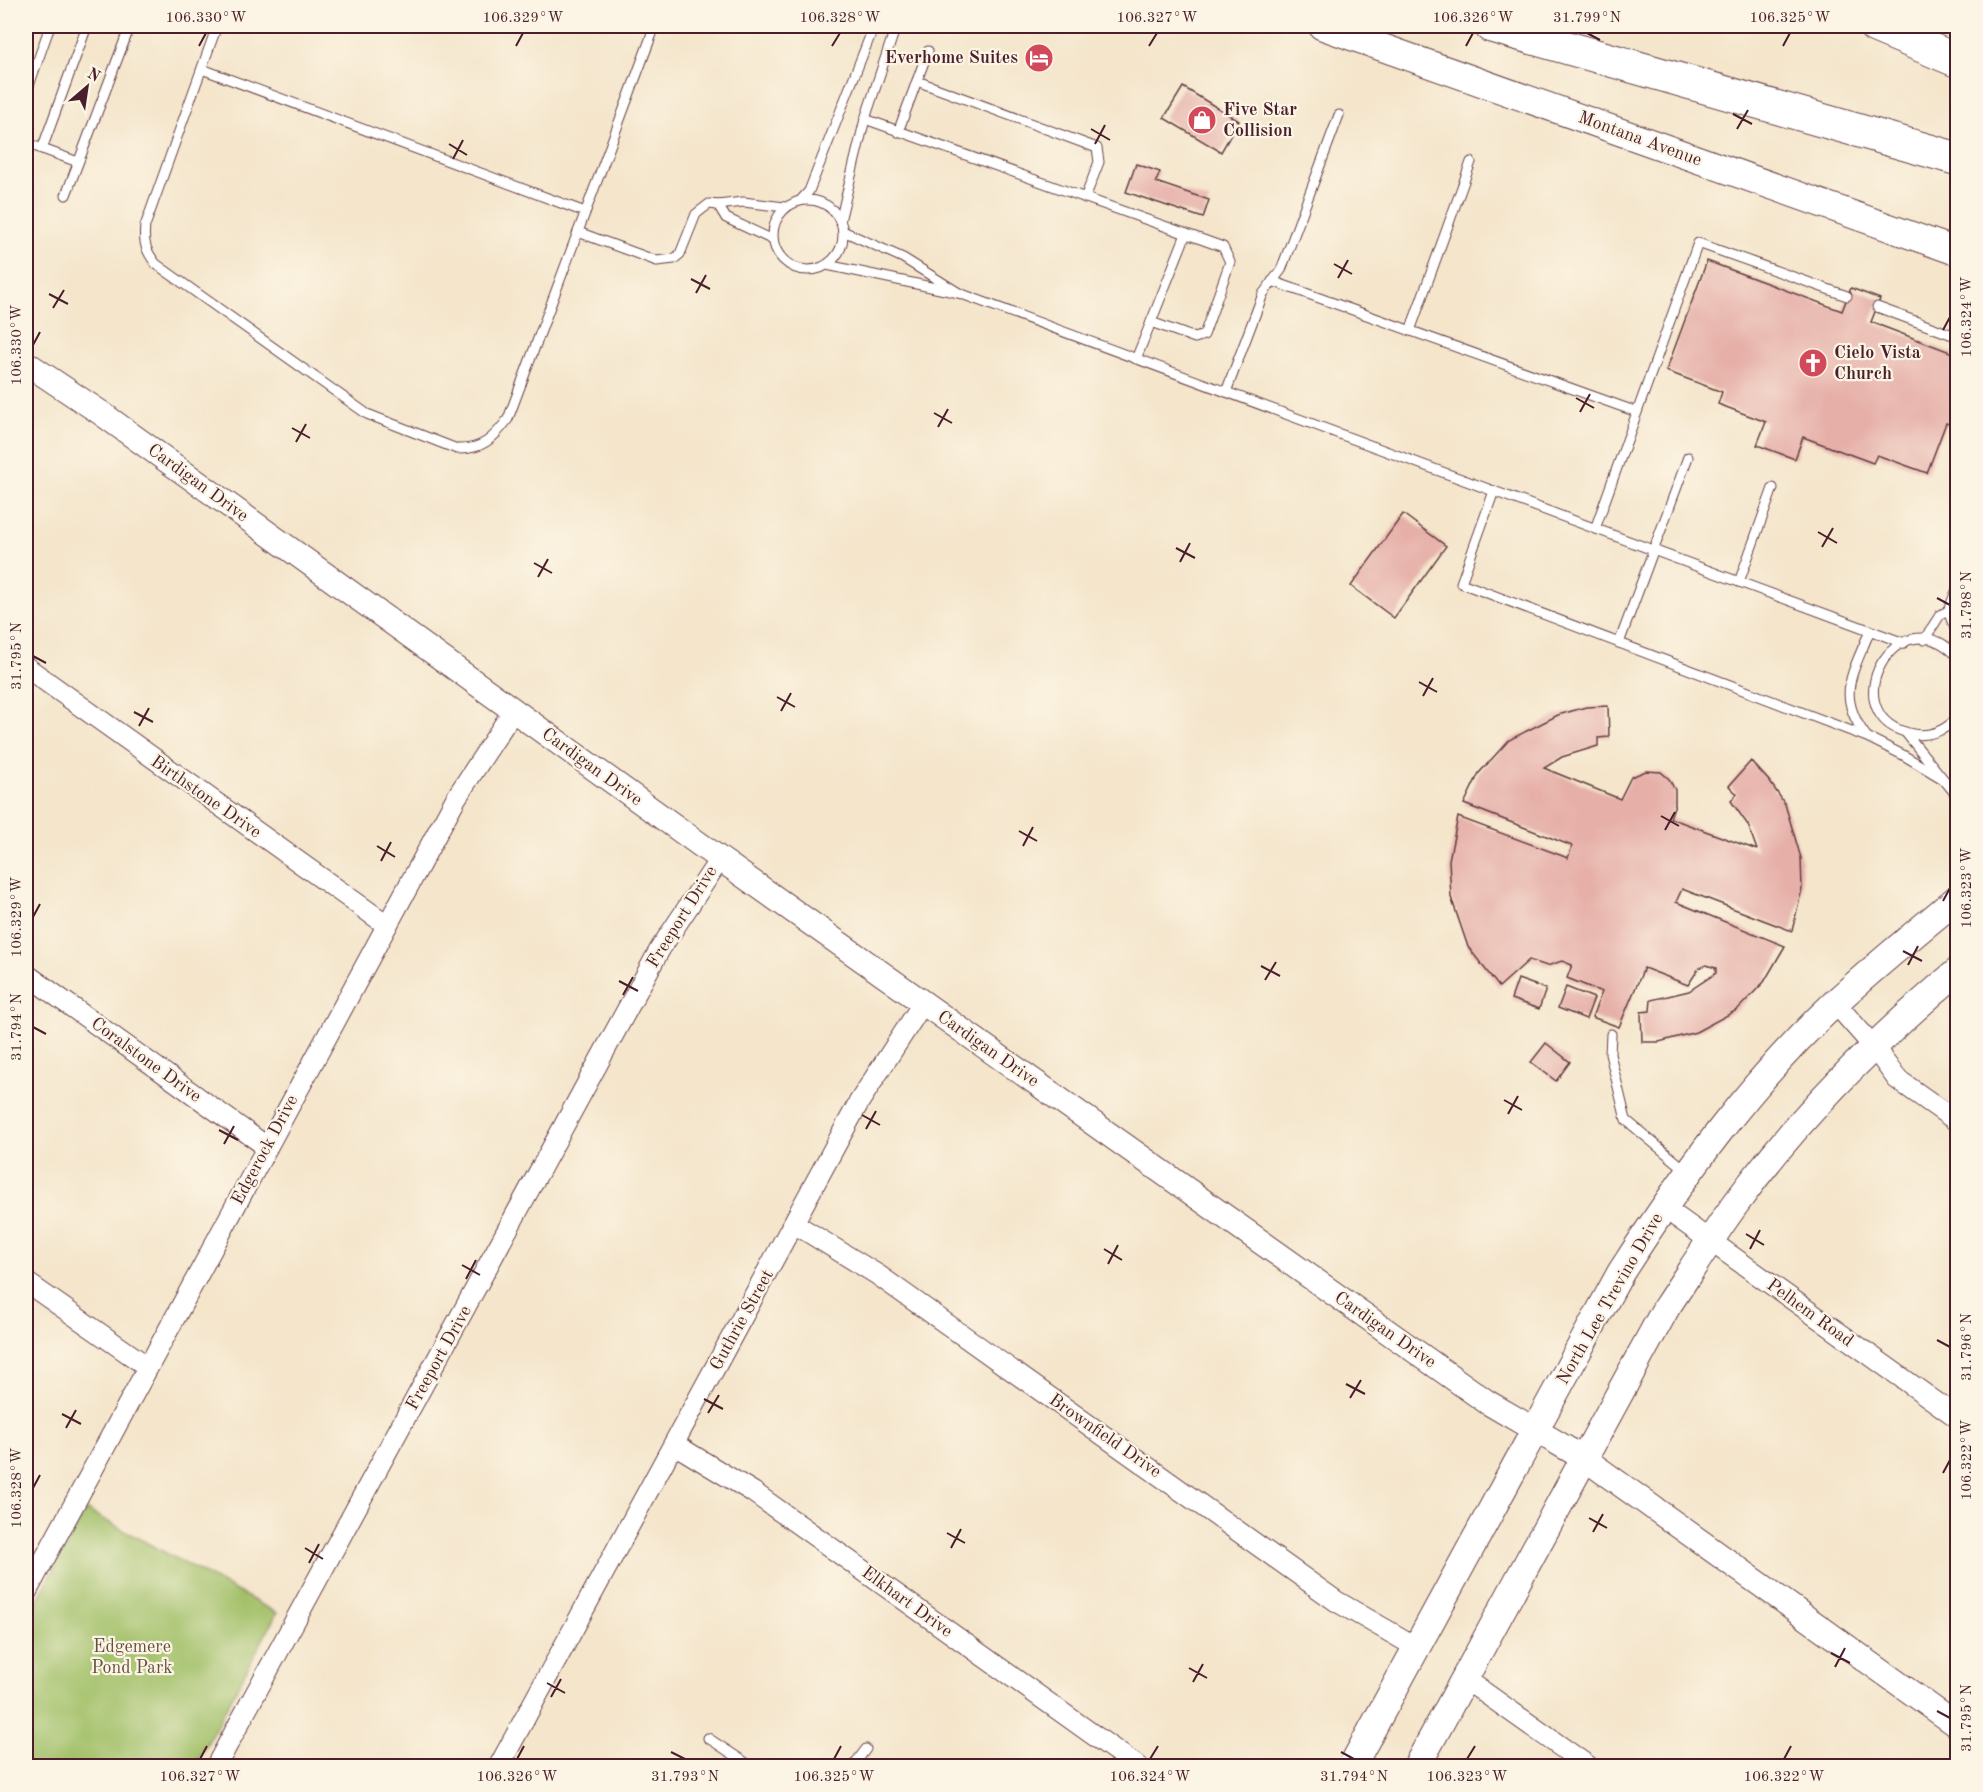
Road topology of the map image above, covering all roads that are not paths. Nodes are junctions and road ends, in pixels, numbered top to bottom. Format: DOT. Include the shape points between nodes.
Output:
graph roads {
  1 [pos="50,26"];
  2 [pos="87,26"];
  3 [pos="130,26"];
  4 [pos="217,26"];
  5 [pos="655,26"];
  6 [pos="874,26"];
  7 [pos="896,26"];
  8 [pos="1322,26"];
  9 [pos="1491,26"];
  10 [pos="1875,26"];
  11 [pos="928,51"];
  12 [pos="1958,61"];
  13 [pos="202,69"];
  14 [pos="917,81"];
  15 [pos="26,94"];
  16 [pos="1339,115"];
  17 [pos="865,120"];
  18 [pos="898,132"];
  19 [pos="26,143"];
  20 [pos="42,149"];
  21 [pos="1958,159"];
  22 [pos="78,162"];
  23 [pos="1471,162"];
  24 [pos="66,195"];
  25 [pos="1085,198"];
  26 [pos="800,201"];
  27 [pos="718,205"];
  28 [pos="786,207"];
  29 [pos="585,212"];
  30 [pos="840,221"];
  31 [pos="843,231"];
  32 [pos="578,232"];
  33 [pos="1186,234"];
  34 [pos="773,240"];
  35 [pos="1958,252"];
  36 [pos="827,265"];
  37 [pos="1272,281"];
  38 [pos="960,293"];
  39 [pos="1847,296"];
  40 [pos="1877,307"];
  41 [pos="1151,322"];
  42 [pos="1410,330"];
  43 [pos="1958,337"];
  44 [pos="1136,359"];
  45 [pos="26,363"];
  46 [pos="1226,392"];
  47 [pos="1637,412"];
  48 [pos="1688,457"];
  49 [pos="1773,488"];
  50 [pos="1494,491"];
  51 [pos="1595,529"];
  52 [pos="1653,550"];
  53 [pos="1739,582"];
  54 [pos="1958,586"];
  55 [pos="1948,611"];
  56 [pos="1870,630"];
  57 [pos="1924,640"];
  58 [pos="1619,643"];
  59 [pos="1904,643"];
  60 [pos="1957,656"];
  61 [pos="26,668"];
  62 [pos="513,711"];
  63 [pos="1958,717"];
  64 [pos="1905,732"];
  65 [pos="1867,737"];
  66 [pos="1943,779"];
  67 [pos="1958,797"];
  68 [pos="720,859"];
  69 [pos="1958,898"];
  70 [pos="387,925"];
  71 [pos="1958,971"];
  72 [pos="26,974"];
  73 [pos="1835,1003"];
  74 [pos="923,1004"];
  75 [pos="1611,1034"];
  76 [pos="1873,1046"];
  77 [pos="1958,1122"];
  78 [pos="267,1147"];
  79 [pos="1689,1172"];
  80 [pos="1663,1207"];
  81 [pos="795,1224"];
  82 [pos="1710,1241"];
  83 [pos="26,1282"];
  84 [pos="148,1367"];
  85 [pos="1958,1418"];
  86 [pos="1535,1430"];
  87 [pos="674,1444"];
  88 [pos="1585,1459"];
  89 [pos="26,1593"];
  90 [pos="1416,1647"];
  91 [pos="1464,1678"];
  92 [pos="1958,1726"];
  93 [pos="708,1738"];
  94 [pos="866,1749"];
  95 [pos="216,1767"];
  96 [pos="499,1767"];
  97 [pos="751,1767"];
  98 [pos="853,1767"];
  99 [pos="1137,1767"];
  100 [pos="1352,1767"];
  101 [pos="1417,1767"];
  102 [pos="1588,1767"];
  1 -- 15 [label="lane"];
  2 -- 20 [label="lane"];
  3 -- 22 [label="lane"];
  4 -- 13 [label="lane"];
  5 -- 29 [label="lane"];
  6 -- 26 [label="lane" via="809,191"];
  7 -- 17 [label="lane"];
  8 -- 35 [label="main road, Montana Avenue"];
  9 -- 21 [label="highway"];
  10 -- 12 [label="highway"];
  11 -- 14 [label="lane"];
  13 -- 29 [label="lane"];
  13 -- 32 [label="lane" via="145,226 143,241 147,252 156,264 367,414 384,422 457,449 473,450 497,433 508,419"];
  14 -- 18 [label="lane"];
  14 -- 25 [label="lane" via="1097,148 1100,162"];
  16 -- 37 [label="lane" via="1281,270"];
  17 -- 18 [label="lane"];
  17 -- 30 [label="lane"];
  18 -- 25 [label="lane"];
  19 -- 20 [label="lane"];
  20 -- 22 [label="lane"];
  22 -- 24 [label="lane"];
  23 -- 42 [label="lane"];
  25 -- 33 [label="lane"];
  26 -- 28 [label="lane"];
  26 -- 30 [label="lane" via="830,207"];
  27 -- 28 [label="lane" via="743,202"];
  27 -- 32 [label="lane" via="709,204 696,214 680,254 665,261"];
  27 -- 34 [label="lane" via="726,218"];
  28 -- 34 [label="lane" via="777,217"];
  29 -- 32 [label="lane"];
  30 -- 31 [label="lane"];
  31 -- 36 [label="lane" via="842,248"];
  31 -- 38 [label="lane" via="903,258"];
  33 -- 41 [label="lane"];
  33 -- 41 [label="lane" via="1223,247 1230,262 1204,336 1195,338"];
  34 -- 36 [label="lane" via="784,262 795,268 806,271"];
  36 -- 38 [label="lane"];
  37 -- 42 [label="lane"];
  37 -- 46 [label="lane" via="1263,294"];
  38 -- 44 [label="lane"];
  39 -- 47 [label="lane" via="1698,243"];
  40 -- 43 [label="lane"];
  41 -- 44 [label="lane"];
  42 -- 47 [label="lane"];
  44 -- 46 [label="lane"];
  45 -- 62 [label="street, Cardigan Drive"];
  46 -- 50 [label="lane"];
  47 -- 51 [label="lane"];
  48 -- 52 [label="lane"];
  49 -- 53 [label="lane"];
  50 -- 51 [label="lane"];
  50 -- 58 [label="lane" via="1461,583"];
  51 -- 52 [label="lane"];
  52 -- 53 [label="lane"];
  52 -- 58 [label="lane"];
  53 -- 56 [label="lane"];
  54 -- 55 [label="lane"];
  55 -- 57 [label="lane" via="1940,615"];
  55 -- 60 [label="lane" via="1956,631"];
  56 -- 59 [label="lane"];
  56 -- 65 [label="lane" via="1848,687 1850,710"];
  57 -- 59 [label="lane"];
  57 -- 60 [label="lane" via="1944,645"];
  58 -- 65 [label="lane"];
  59 -- 64 [label="lane" via="1887,653 1877,666 1873,682 1880,712 1891,725"];
  61 -- 70 [label="street, Birthstone Drive"];
  62 -- 68 [label="street, Cardigan Drive"];
  62 -- 70 [label="street, Edgerock Drive" via="456,798"];
  63 -- 64 [label="lane" via="1937,732"];
  64 -- 66 [label="lane"];
  65 -- 66 [label="lane"];
  66 -- 67 [label="lane"];
  68 -- 74 [label="street, Cardigan Drive"];
  68 -- 95 [label="street, Freeport Drive" via="660,949"];
  69 -- 73 [label="main road, North Lee Trevino Drive"];
  70 -- 78 [label="street, Edgerock Drive"];
  71 -- 76 [label="main road"];
  72 -- 78 [label="street, Coralstone Drive"];
  73 -- 76 [label="street"];
  73 -- 79 [label="main road, North Lee Trevino Drive" via="1776,1066"];
  74 -- 81 [label="street, Guthrie Street" via="859,1102"];
  74 -- 86 [label="street, Cardigan Drive" via="1487,1402"];
  75 -- 79 [label="lane" via="1610,1054 1626,1120"];
  76 -- 77 [label="street" via="1897,1079"];
  76 -- 82 [label="main road" via="1799,1124"];
  78 -- 84 [label="street, Edgerock Drive"];
  79 -- 80 [label="main road, North Lee Trevino Drive"];
  80 -- 82 [label="street, Pelhem Road"];
  80 -- 86 [label="main road, North Lee Trevino Drive" via="1621,1272"];
  81 -- 87 [label="street, Guthrie Street"];
  81 -- 90 [label="street, Brownfield Drive" via="879,1275 1336,1601"];
  82 -- 85 [label="street, Pelhem Road"];
  82 -- 88 [label="main road" via="1666,1308"];
  83 -- 84 [label="street"];
  84 -- 89 [label="street, Edgerock Drive"];
  86 -- 88 [label="street, Cardigan Drive"];
  86 -- 90 [label="main road, North Lee Trevino Drive"];
  87 -- 96 [label="street, Guthrie Street"];
  87 -- 99 [label="street, Elkhart Drive" via="753,1492"];
  88 -- 91 [label="main road"];
  88 -- 92 [label="street, Cardigan Drive"];
  90 -- 100 [label="main road, North Lee Trevino Drive"];
  91 -- 101 [label="main road"];
  91 -- 102 [label="street"];
  93 -- 97 [label="lane"];
  94 -- 98 [label="lane"];
}
